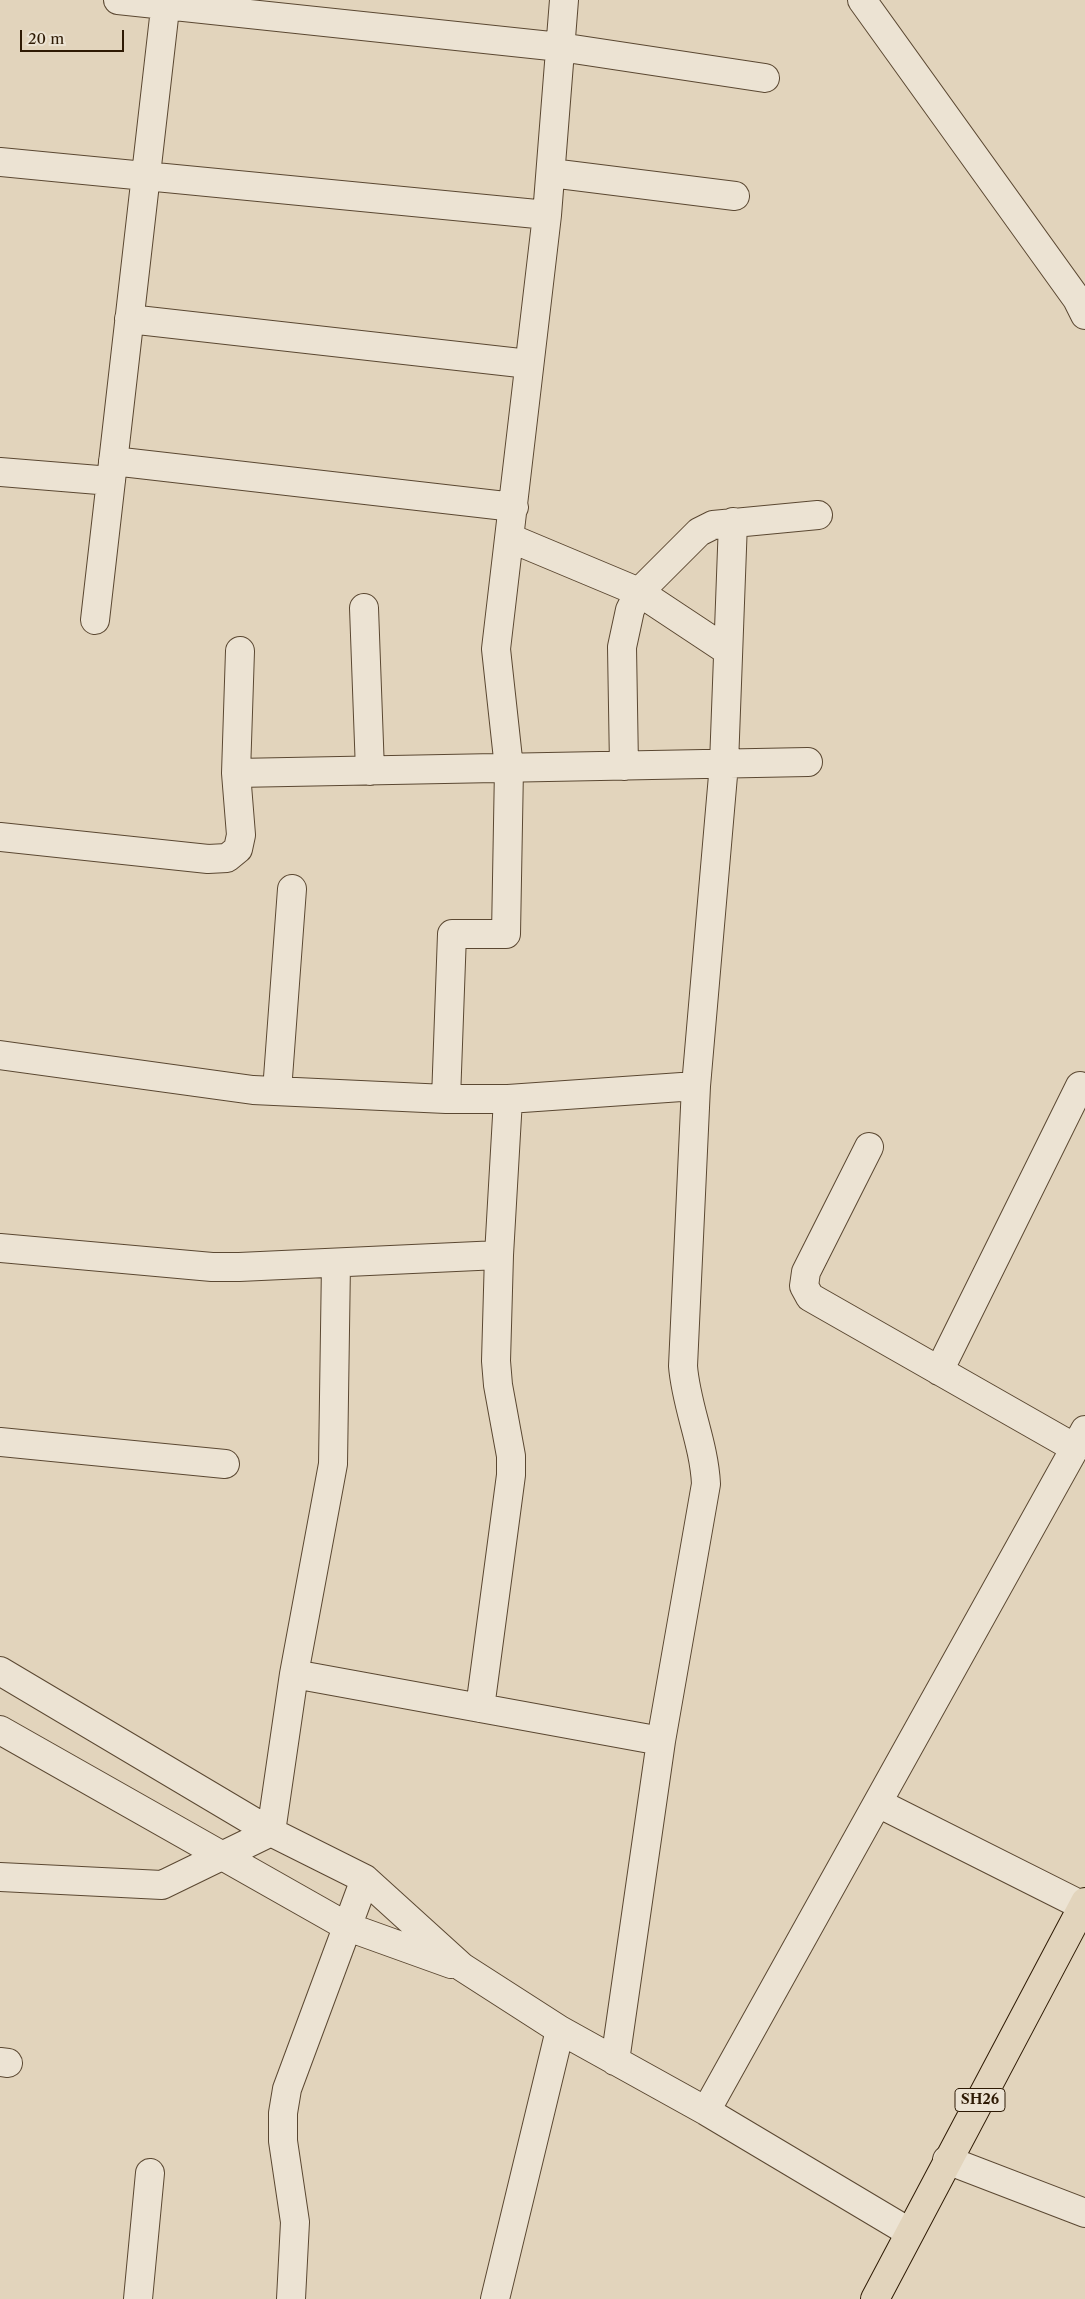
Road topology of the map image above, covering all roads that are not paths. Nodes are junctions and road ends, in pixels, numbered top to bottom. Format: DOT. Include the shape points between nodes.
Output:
graph roads {
  1 [pos="118,0"];
  2 [pos="564,0"];
  3 [pos="862,0"];
  4 [pos="165,2"];
  5 [pos="560,47"];
  6 [pos="765,78"];
  7 [pos="0,162"];
  8 [pos="550,173"];
  9 [pos="146,175"];
  10 [pos="736,196"];
  11 [pos="547,215"];
  12 [pos="1085,315"];
  13 [pos="129,319"];
  14 [pos="529,364"];
  15 [pos="112,471"];
  16 [pos="0,472"];
  17 [pos="514,507"];
  18 [pos="818,516"];
  19 [pos="733,522"];
  20 [pos="510,538"];
  21 [pos="640,592"];
  22 [pos="364,608"];
  23 [pos="95,620"];
  24 [pos="240,651"];
  25 [pos="728,651"];
  26 [pos="808,762"];
  27 [pos="724,764"];
  28 [pos="624,766"];
  29 [pos="509,768"];
  30 [pos="370,771"];
  31 [pos="236,773"];
  32 [pos="0,837"];
  33 [pos="292,889"];
  34 [pos="0,1055"];
  35 [pos="696,1086"];
  36 [pos="1080,1086"];
  37 [pos="277,1091"];
  38 [pos="446,1099"];
  39 [pos="508,1099"];
  40 [pos="869,1147"];
  41 [pos="0,1248"];
  42 [pos="499,1255"];
  43 [pos="336,1263"];
  44 [pos="939,1371"];
  45 [pos="1080,1439"];
  46 [pos="0,1442"];
  47 [pos="225,1464"];
  48 [pos="0,1671"];
  49 [pos="294,1674"];
  50 [pos="480,1708"];
  51 [pos="0,1730"];
  52 [pos="661,1741"];
  53 [pos="878,1803"];
  54 [pos="271,1832"];
  55 [pos="221,1856"];
  56 [pos="0,1877"];
  57 [pos="365,1879"];
  58 [pos="1084,1904"];
  59 [pos="348,1927"];
  60 [pos="462,1967"];
  61 [pos="560,2030"];
  62 [pos="614,2062"];
  63 [pos="706,2111"];
  64 [pos="948,2160"];
  65 [pos="150,2174"];
  66 [pos="1085,2213"];
  67 [pos="909,2232"];
  68 [pos="138,2299"];
  69 [pos="291,2299"];
  70 [pos="496,2299"];
  71 [pos="875,2299"];
  1 -- 4 [label="street"];
  2 -- 5 [label="street"];
  3 -- 12 [label="street" via="1077,299"];
  4 -- 5 [label="street"];
  4 -- 9 [label="street"];
  5 -- 6 [label="street"];
  5 -- 8 [label="street"];
  7 -- 9 [label="street"];
  8 -- 10 [label="street"];
  8 -- 11 [label="street"];
  9 -- 11 [label="street"];
  9 -- 13 [label="street"];
  11 -- 14 [label="street"];
  13 -- 14 [label="street"];
  13 -- 15 [label="street"];
  14 -- 17 [label="street"];
  15 -- 16 [label="street"];
  15 -- 17 [label="street"];
  15 -- 23 [label="street"];
  17 -- 20 [label="street"];
  18 -- 19 [label="street"];
  19 -- 21 [label="street" via="713,525 699,532"];
  19 -- 25 [label="street"];
  20 -- 21 [label="street"];
  20 -- 29 [label="street" via="496,649"];
  21 -- 25 [label="street"];
  21 -- 28 [label="street" via="630,610 622,647"];
  22 -- 30 [label="street"];
  24 -- 31 [label="street"];
  25 -- 27 [label="street"];
  26 -- 27 [label="street"];
  27 -- 28 [label="street"];
  27 -- 35 [label="street"];
  28 -- 29 [label="street"];
  29 -- 30 [label="street"];
  29 -- 38 [label="street" via="506,934 452,934"];
  30 -- 31 [label="street"];
  31 -- 32 [label="street" via="241,835 238,849 227,858 208,859"];
  33 -- 37 [label="street"];
  34 -- 37 [label="street"];
  35 -- 39 [label="street"];
  35 -- 52 [label="street" via="683,1366 684,1389 704,1463 706,1484"];
  36 -- 44 [label="street"];
  37 -- 38 [label="street"];
  38 -- 39 [label="street"];
  39 -- 42 [label="street"];
  40 -- 44 [label="street" via="806,1272 804,1286 810,1297"];
  41 -- 43 [label="street" via="212,1267"];
  42 -- 43 [label="street"];
  42 -- 50 [label="street" via="496,1361 511,1475"];
  43 -- 49 [label="street" via="332,1464"];
  44 -- 45 [label="street"];
  45 -- 53 [label="street"];
  46 -- 47 [label="street"];
  48 -- 54 [label="street"];
  49 -- 50 [label="street"];
  49 -- 54 [label="street"];
  50 -- 52 [label="street"];
  51 -- 55 [label="street"];
  52 -- 62 [label="street"];
  53 -- 58 [label="street"];
  53 -- 63 [label="street"];
  54 -- 55 [label="street"];
  54 -- 57 [label="street"];
  55 -- 56 [label="street" via="162,1886"];
  55 -- 59 [label="street"];
  57 -- 59 [label="street"];
  57 -- 60 [label="street"];
  58 -- 64 [label="main road, SH26"];
  59 -- 60 [label="street"];
  59 -- 69 [label="street" via="287,2089 283,2113 283,2141 295,2222"];
  60 -- 61 [label="street"];
  61 -- 62 [label="street"];
  61 -- 70 [label="street"];
  62 -- 63 [label="street"];
  63 -- 67 [label="street"];
  64 -- 66 [label="street"];
  64 -- 67 [label="main road, SH26"];
  65 -- 68 [label="street"];
  67 -- 71 [label="main road, SH26"];
}
